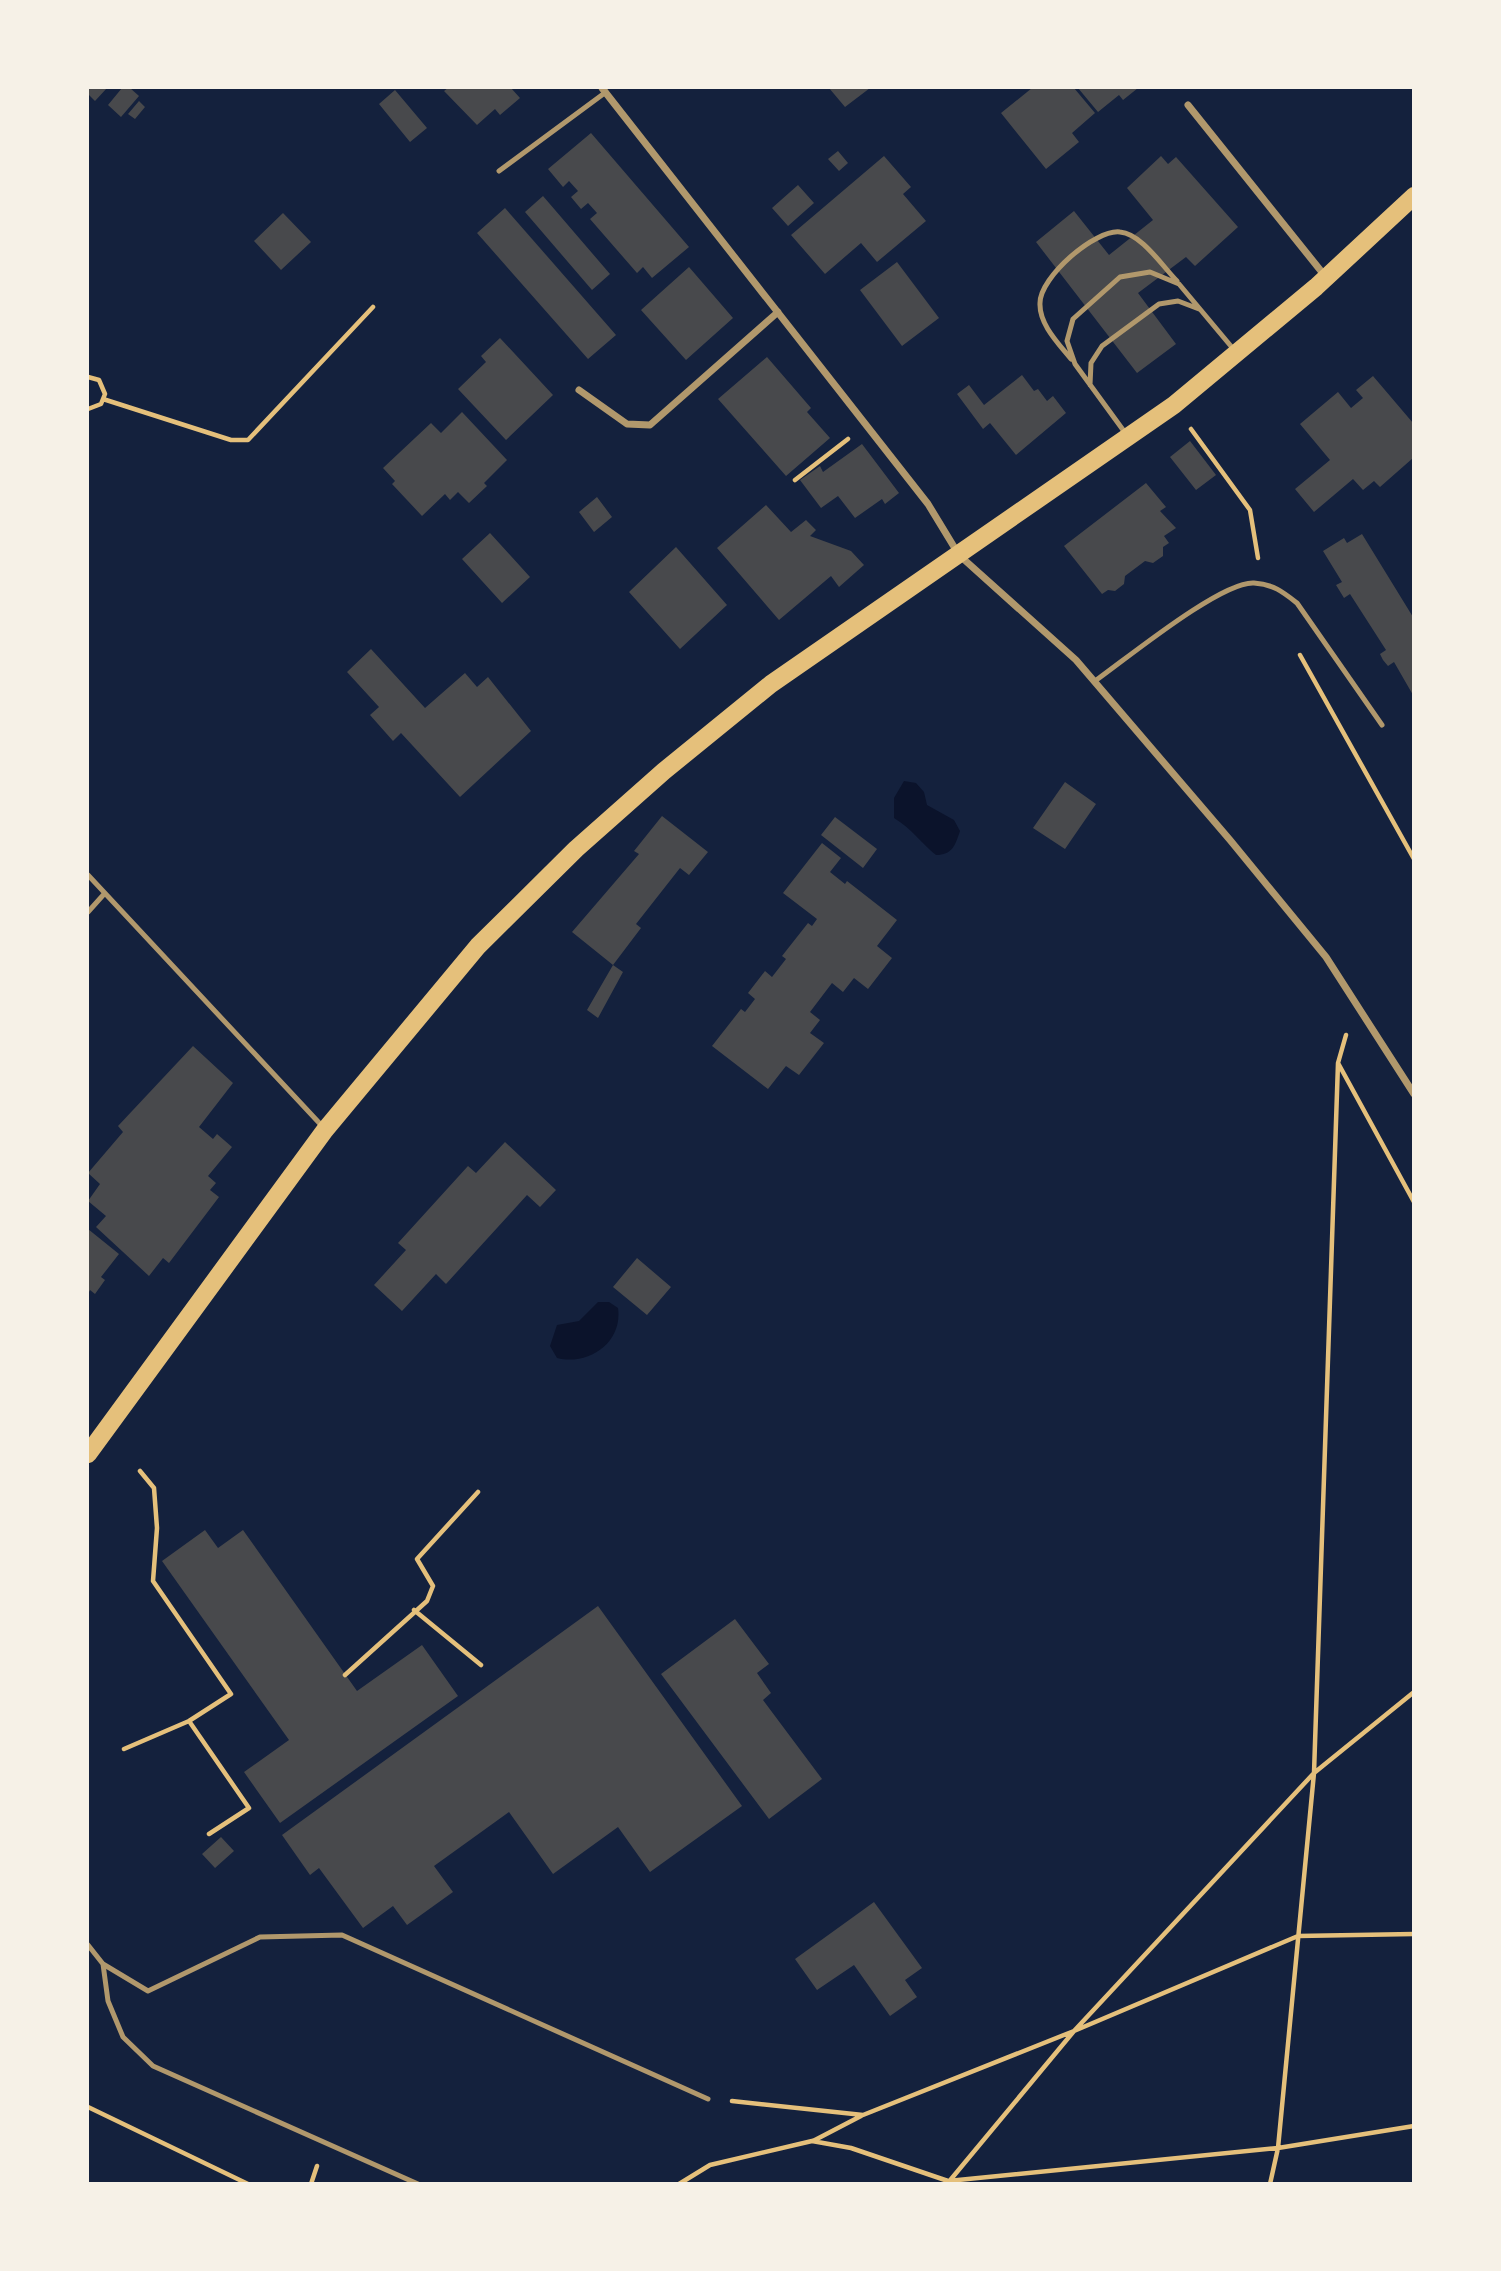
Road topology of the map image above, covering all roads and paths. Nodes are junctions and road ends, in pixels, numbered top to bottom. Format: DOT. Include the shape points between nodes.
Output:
graph roads {
  1 [pos="604,90"];
  2 [pos="1188,105"];
  3 [pos="499,171"];
  4 [pos="1413,196"];
  5 [pos="1327,278"];
  6 [pos="1179,284"];
  7 [pos="373,307"];
  8 [pos="1200,310"];
  9 [pos="778,312"];
  10 [pos="1237,353"];
  11 [pos="1075,364"];
  12 [pos="88,377"];
  13 [pos="1090,385"];
  14 [pos="579,390"];
  15 [pos="103,399"];
  16 [pos="1174,405"];
  17 [pos="88,409"];
  18 [pos="865,426"];
  19 [pos="1128,437"];
  20 [pos="795,480"];
  21 [pos="959,555"];
  22 [pos="1262,585"];
  23 [pos="1298,653"];
  24 [pos="1095,681"];
  25 [pos="1382,725"];
  26 [pos="1413,859"];
  27 [pos="88,875"];
  28 [pos="105,893"];
  29 [pos="88,912"];
  30 [pos="1356,1004"];
  31 [pos="1338,1063"];
  32 [pos="1413,1094"];
  33 [pos="325,1130"];
  34 [pos="1413,1202"];
  35 [pos="88,1454"];
  36 [pos="140,1471"];
  37 [pos="478,1492"];
  38 [pos="414,1610"];
  39 [pos="481,1665"];
  40 [pos="345,1675"];
  41 [pos="1413,1692"];
  42 [pos="189,1721"];
  43 [pos="124,1749"];
  44 [pos="1314,1773"];
  45 [pos="209,1834"];
  46 [pos="1413,1934"];
  47 [pos="1298,1936"];
  48 [pos="88,1945"];
  49 [pos="103,1964"];
  50 [pos="1074,2031"];
  51 [pos="708,2099"];
  52 [pos="88,2107"];
  53 [pos="863,2115"];
  54 [pos="1413,2126"];
  55 [pos="812,2141"];
  56 [pos="1278,2148"];
  57 [pos="948,2182"];
  58 [pos="248,2183"];
  59 [pos="418,2183"];
  60 [pos="679,2183"];
  61 [pos="1270,2183"];
  1 -- 3 [label="lane"];
  1 -- 9 [label="street"];
  2 -- 5 [label="street"];
  4 -- 5 [label="main road"];
  5 -- 10 [label="main road"];
  6 -- 8 [label="lane"];
  6 -- 11 [label="lane" via="1150,272 1121,277 1073,319 1068,341"];
  6 -- 11 [label="lane" via="1139,240 1121,232 1100,234 1046,280 1040,303 1046,327"];
  7 -- 15 [label="path" via="247,440 231,440"];
  8 -- 10 [label="lane"];
  8 -- 13 [label="lane" via="1178,301 1159,304 1102,346 1091,363"];
  9 -- 14 [label="street" via="650,425 627,424"];
  9 -- 18 [label="street"];
  10 -- 16 [label="main road"];
  11 -- 13 [label="lane"];
  12 -- 15 [label="path" via="102,384"];
  13 -- 19 [label="lane"];
  15 -- 17 [label="path"];
  16 -- 19 [label="main road"];
  16 -- 22 [label="path" via="1250,510"];
  18 -- 20 [label="path"];
  18 -- 21 [label="street" via="928,504"];
  19 -- 21 [label="main road"];
  21 -- 24 [label="street"];
  21 -- 33 [label="main road" via="771,684 576,849 478,946"];
  22 -- 24 [label="lane" via="1251,583 1213,597"];
  22 -- 25 [label="lane" via="1278,587 1297,603"];
  23 -- 26 [label="path"];
  24 -- 30 [label="street" via="1318,947"];
  27 -- 28 [label="lane"];
  28 -- 29 [label="lane"];
  28 -- 33 [label="lane"];
  30 -- 31 [label="path"];
  30 -- 32 [label="street"];
  31 -- 34 [label="path"];
  31 -- 44 [label="path"];
  33 -- 35 [label="main road"];
  36 -- 42 [label="path" via="154,1488 153,1581 231,1694"];
  37 -- 38 [label="path" via="417,1559 433,1586 427,1601"];
  38 -- 39 [label="path"];
  38 -- 40 [label="path"];
  41 -- 44 [label="path"];
  42 -- 43 [label="path"];
  42 -- 45 [label="path" via="249,1808"];
  44 -- 47 [label="path"];
  44 -- 50 [label="path"];
  46 -- 47 [label="path"];
  47 -- 50 [label="path"];
  47 -- 56 [label="path"];
  48 -- 49 [label="lane"];
  49 -- 51 [label="lane" via="148,1991 260,1937 342,1935"];
  49 -- 59 [label="lane" via="108,2001 123,2038 153,2066"];
  50 -- 53 [label="path"];
  50 -- 57 [label="path"];
  51 -- 53 [label="path"];
  52 -- 58 [label="path"];
  53 -- 55 [label="path"];
  54 -- 56 [label="path"];
  55 -- 57 [label="path" via="851,2148"];
  55 -- 60 [label="path" via="710,2165"];
  56 -- 57 [label="path"];
  56 -- 61 [label="path"];
}
